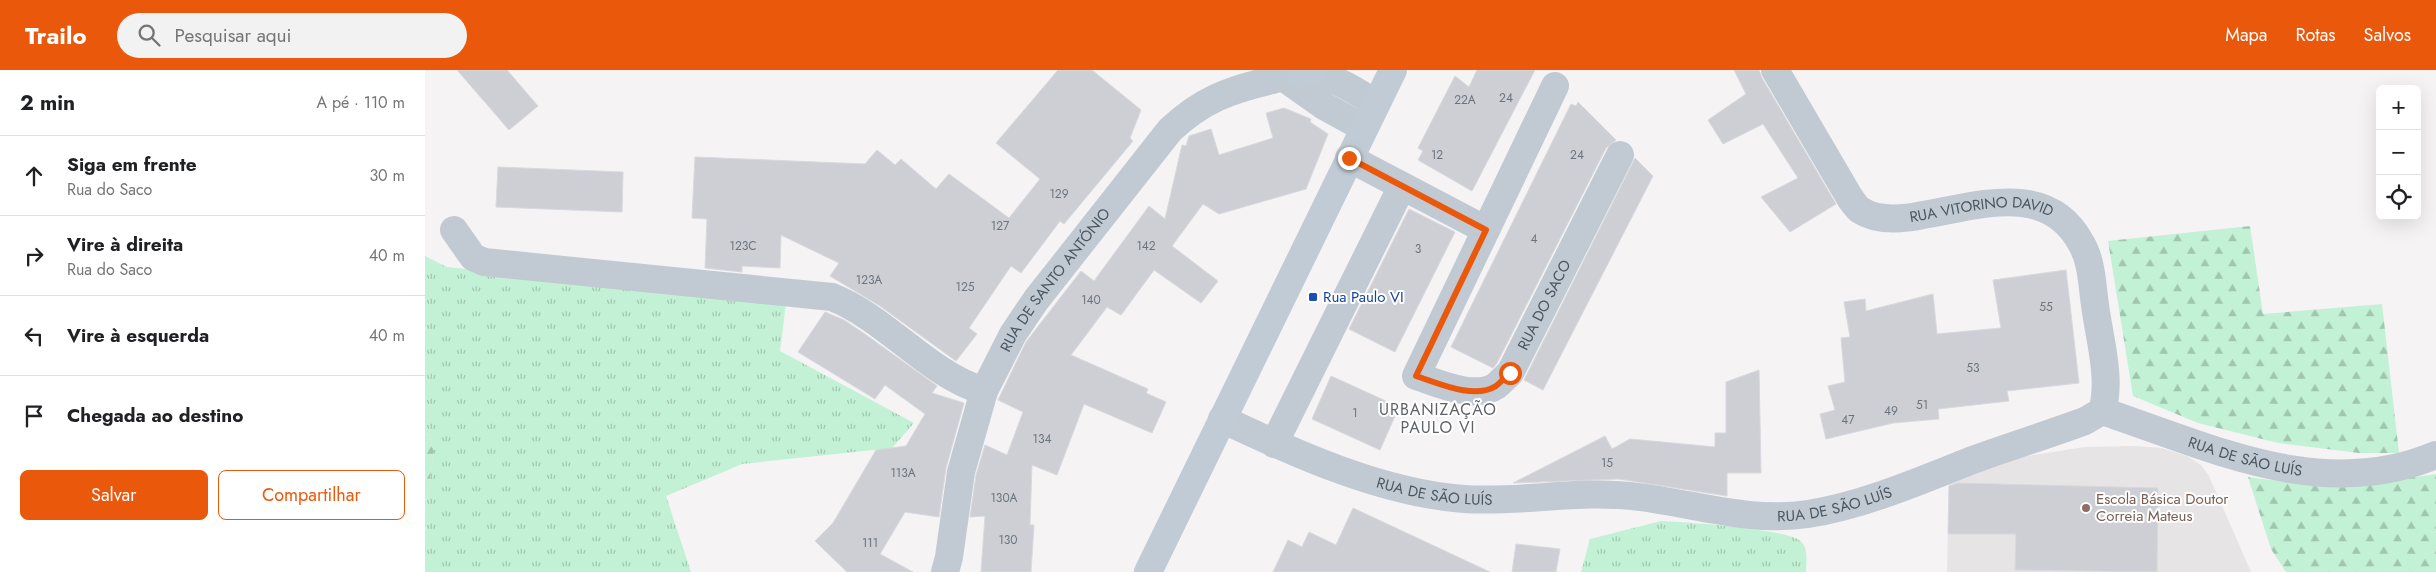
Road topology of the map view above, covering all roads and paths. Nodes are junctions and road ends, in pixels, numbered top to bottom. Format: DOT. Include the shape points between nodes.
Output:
graph roads {
  1 [pos="1393,70"];
  2 [pos="1775,70"];
  3 [pos="1299,73"];
  4 [pos="1555,86"];
  5 [pos="1376,104"];
  6 [pos="1364,128"];
  7 [pos="1620,156"];
  8 [pos="1349,158"];
  9 [pos="1402,186"];
  10 [pos="454,230"];
  11 [pos="1486,230"];
  12 [pos="984,390"];
  13 [pos="2102,410"];
  14 [pos="1222,419"];
  15 [pos="1274,444"];
  16 [pos="2436,455"];
  17 [pos="945,572"];
  18 [pos="1148,572"];
  1 -- 5 [label="main road"];
  2 -- 13 [label="street, RUA VITORINO DAVID" via="1860,210 1901,218 2001,202 2020,202 2056,213 2069,225 2090,264 2107,389"];
  3 -- 5 [label="street, RUA DE SANTO ANTÓNIO" via="1333,81"];
  3 -- 6 [label="street" via="1324,106"];
  3 -- 12 [label="street, RUA DE SANTO ANTÓNIO" via="1226,92 1189,112 1170,130 1036,300 1013,334"];
  4 -- 11 [label="street, RUA DO SACO"];
  5 -- 6 [label="main road"];
  6 -- 8 [label="main road"];
  7 -- 11 [label="street, RUA DO SACO" via="1510,373 1495,386 1475,390 1416,376"];
  8 -- 9 [label="street"];
  8 -- 14 [label="main road"];
  9 -- 11 [label="street"];
  9 -- 15 [label="street"];
  10 -- 12 [label="street" via="473,257 483,262 832,297 874,320 966,385"];
  12 -- 17 [label="street, RUA DE SANTO ANTÓNIO" via="961,472"];
  13 -- 15 [label="street, RUA DE SÃO LUÍS" via="2085,421 1909,485 1807,514 1731,514 1614,495 1474,499 1436,496 1355,474"];
  13 -- 16 [label="street, RUA DE SÃO LUÍS" via="2202,447 2276,468 2371,473 2412,465"];
  14 -- 15 [label="street, RUA DE SÃO LUÍS"];
  14 -- 18 [label="main road"];
}
